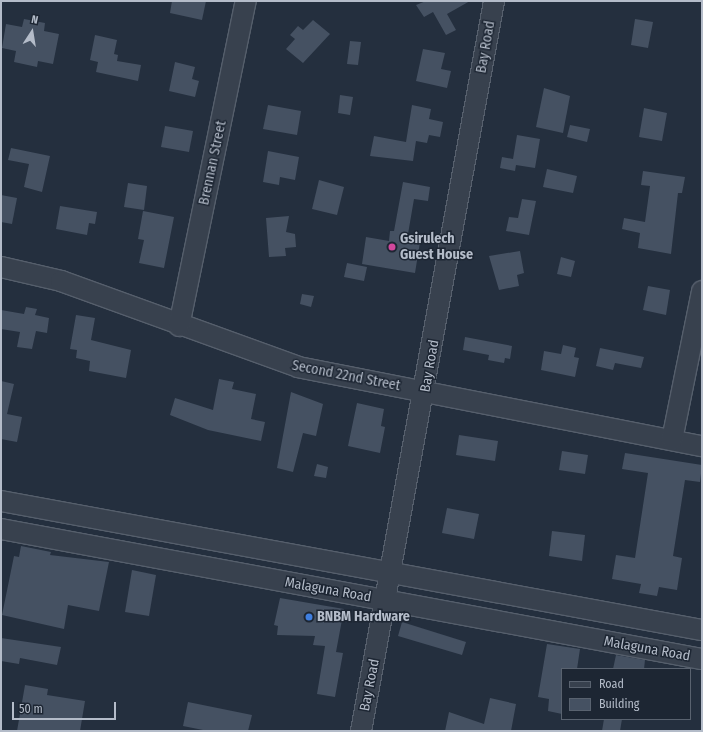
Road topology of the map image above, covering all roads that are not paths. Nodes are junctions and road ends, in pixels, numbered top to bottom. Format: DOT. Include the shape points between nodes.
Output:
graph roads {
  1 [pos="246,1"];
  2 [pos="494,1"];
  3 [pos="1,267"];
  4 [pos="702,291"];
  5 [pos="179,326"];
  6 [pos="426,389"];
  7 [pos="672,440"];
  8 [pos="702,446"];
  9 [pos="1,501"];
  10 [pos="1,529"];
  11 [pos="391,572"];
  12 [pos="386,600"];
  13 [pos="702,630"];
  14 [pos="702,659"];
  15 [pos="361,731"];
  1 -- 5 [label="street, Brennan Street"];
  2 -- 6 [label="street, Bay Road"];
  3 -- 5 [label="street, Second 22nd Street" via="62,281"];
  4 -- 7 [label="street"];
  5 -- 6 [label="street, Second 22nd Street" via="298,367"];
  6 -- 7 [label="street, Second 22nd Street"];
  6 -- 11 [label="street, Bay Road"];
  7 -- 8 [label="street, Second 22nd Street"];
  9 -- 11 [label="street, Malaguna Road"];
  10 -- 12 [label="street, Malaguna Road"];
  11 -- 12 [label="street, Bay Road"];
  11 -- 13 [label="street, Malaguna Road"];
  12 -- 14 [label="street, Malaguna Road"];
  12 -- 15 [label="street, Bay Road"];
}
